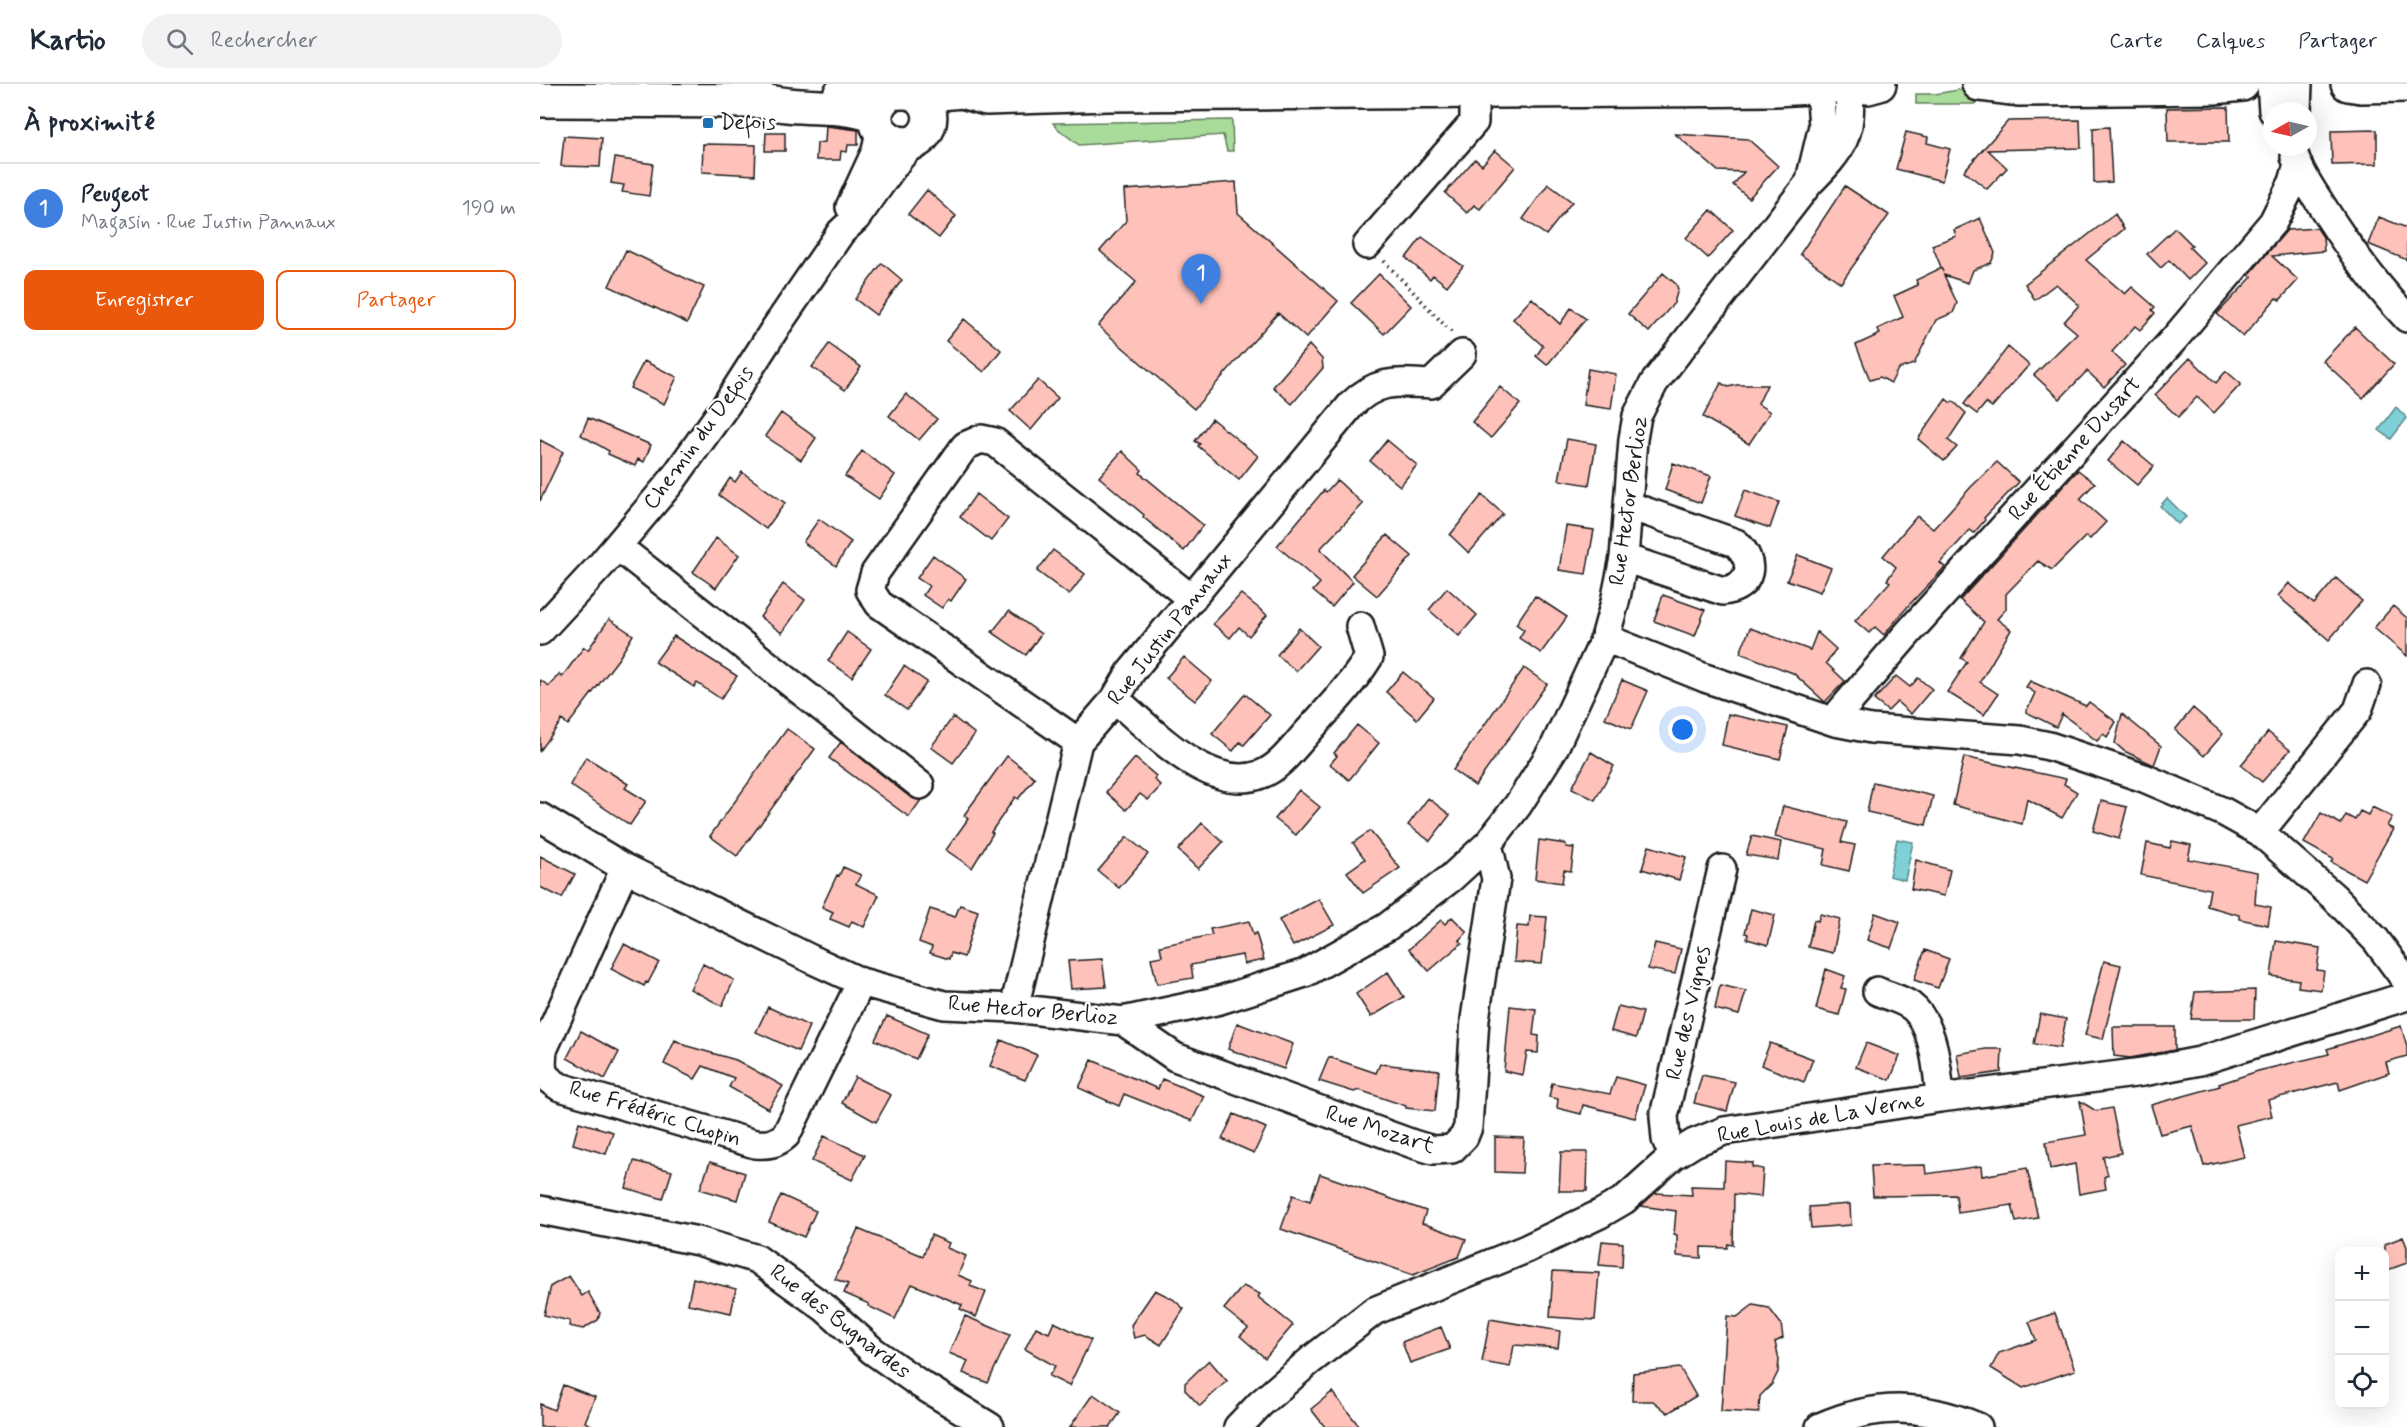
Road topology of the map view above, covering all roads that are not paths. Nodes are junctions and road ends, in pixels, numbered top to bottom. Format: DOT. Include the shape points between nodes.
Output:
graph roads {
  1 [pos="1979,84"];
  2 [pos="2242,84"];
  3 [pos="2271,84"];
  4 [pos="2298,84"];
  5 [pos="2348,84"];
  6 [pos="1849,85"];
  7 [pos="2407,85"];
  8 [pos="2043,86"];
  9 [pos="1670,87"];
  10 [pos="1108,89"];
  11 [pos="986,91"];
  12 [pos="713,92"];
  13 [pos="1474,92"];
  14 [pos="540,100"];
  15 [pos="2272,102"];
  16 [pos="2297,102"];
  17 [pos="891,109"];
  18 [pos="921,134"];
  19 [pos="2295,156"];
  20 [pos="841,232"];
  21 [pos="1367,244"];
  22 [pos="2407,318"];
  23 [pos="1462,354"];
  24 [pos="1630,506"];
  25 [pos="617,546"];
  26 [pos="1624,558"];
  27 [pos="1192,599"];
  28 [pos="1360,626"];
  29 [pos="540,631"];
  30 [pos="1605,638"];
  31 [pos="2367,684"];
  32 [pos="1115,699"];
  33 [pos="1835,722"];
  34 [pos="1078,742"];
  35 [pos="920,785"];
  36 [pos="540,817"];
  37 [pos="2260,832"];
  38 [pos="1488,844"];
  39 [pos="625,868"];
  40 [pos="1722,869"];
  41 [pos="861,982"];
  42 [pos="2407,982"];
  43 [pos="1877,991"];
  44 [pos="2407,996"];
  45 [pos="1014,1008"];
  46 [pos="1123,1021"];
  47 [pos="1940,1098"];
  48 [pos="1673,1156"];
  49 [pos="540,1210"];
  50 [pos="990,1427"];
  51 [pos="1238,1427"];
  52 [pos="1820,1427"];
  53 [pos="1978,1427"];
  1 -- 8 [label="main road" via="2018,89"];
  2 -- 8 [label="main road"];
  3 -- 15 [label="street"];
  4 -- 16 [label="street"];
  5 -- 7 [label="main road"];
  6 -- 9 [label="main road"];
  6 -- 24 [label="street, Rue Hector Berlioz" via="1851,110 1847,134 1827,165 1809,183 1645,398 1633,439"];
  9 -- 13 [label="main road"];
  10 -- 11 [label="main road"];
  10 -- 13 [label="main road"];
  11 -- 17 [label="main road" via="962,91"];
  11 -- 18 [label="main road" via="977,105 955,112"];
  12 -- 14 [label="main road"];
  12 -- 17 [label="main road" via="765,101 785,95"];
  13 -- 21 [label="street" via="1473,122"];
  17 -- 18 [label="main road" via="895,142 901,144"];
  17 -- 18 [label="main road" via="928,106 930,116"];
  17 -- 20 [label="street, Chemin du Defois"];
  18 -- 20 [label="street, Chemin du Defois"];
  19 -- 22 [label="street" via="2348,246"];
  19 -- 33 [label="street, Rue Étienne Dusart" via="2293,182 2273,222 2147,369 1908,633"];
  20 -- 25 [label="street, Chemin du Defois" via="726,405 671,482"];
  23 -- 27 [label="street, Rue Justin Pannaux" via="1431,384 1383,384 1359,397"];
  24 -- 26 [label="street, Rue Hector Berlioz"];
  24 -- 26 [label="street" via="1736,543 1746,552 1749,567 1744,582 1723,591"];
  25 -- 29 [label="street, Chemin du Defois"];
  25 -- 35 [label="street"];
  26 -- 30 [label="street, Rue Hector Berlioz"];
  27 -- 32 [label="street, Rue Justin Pannaux" via="1131,672"];
  27 -- 34 [label="street" via="995,442 981,439 965,446 875,573 870,590 879,604"];
  28 -- 32 [label="street" via="1369,657 1355,680 1282,760 1262,775 1228,777 1197,766"];
  30 -- 33 [label="street" via="1705,678"];
  30 -- 38 [label="street, Rue Hector Berlioz" via="1554,748"];
  31 -- 37 [label="street" via="2358,710"];
  32 -- 34 [label="street, Rue Justin Pannaux"];
  33 -- 37 [label="street" via="2049,746 2144,778"];
  34 -- 45 [label="street, Rue Justin Pannaux"];
  36 -- 39 [label="street, Rue Hector Berlioz"];
  37 -- 42 [label="street" via="2334,897 2369,933"];
  38 -- 46 [label="street, Rue Hector Berlioz" via="1387,927 1305,972 1220,1000"];
  38 -- 46 [label="street, Rue Mozart" via="1496,879 1475,1019 1468,1126 1452,1149 1433,1150 1413,1144 1175,1058"];
  39 -- 41 [label="street, Rue Hector Berlioz"];
  39 -- 41 [label="street, Rue Frédéric Chopin" via="543,1050 543,1073 560,1087 755,1144 778,1142 786,1135"];
  40 -- 48 [label="street, Rue des Vignes" via="1665,1116 1666,1139"];
  41 -- 45 [label="street, Rue Hector Berlioz" via="944,1005"];
  43 -- 47 [label="street" via="1912,1006 1923,1022 1938,1066"];
  44 -- 47 [label="street, Rue Louis de La Verne" via="2200,1061"];
  45 -- 46 [label="street, Rue Hector Berlioz"];
  47 -- 48 [label="street, Rue Louis de La Verne" via="1724,1131"];
  48 -- 51 [label="street, Rue Louis de La Verne" via="1624,1200 1600,1214 1374,1311 1311,1360"];
  49 -- 50 [label="street, Rue des Bugnardes" via="698,1241 757,1259 825,1308 873,1351"];
  52 -- 53 [label="street" via="1859,1413 1904,1409 1952,1416"];
}
